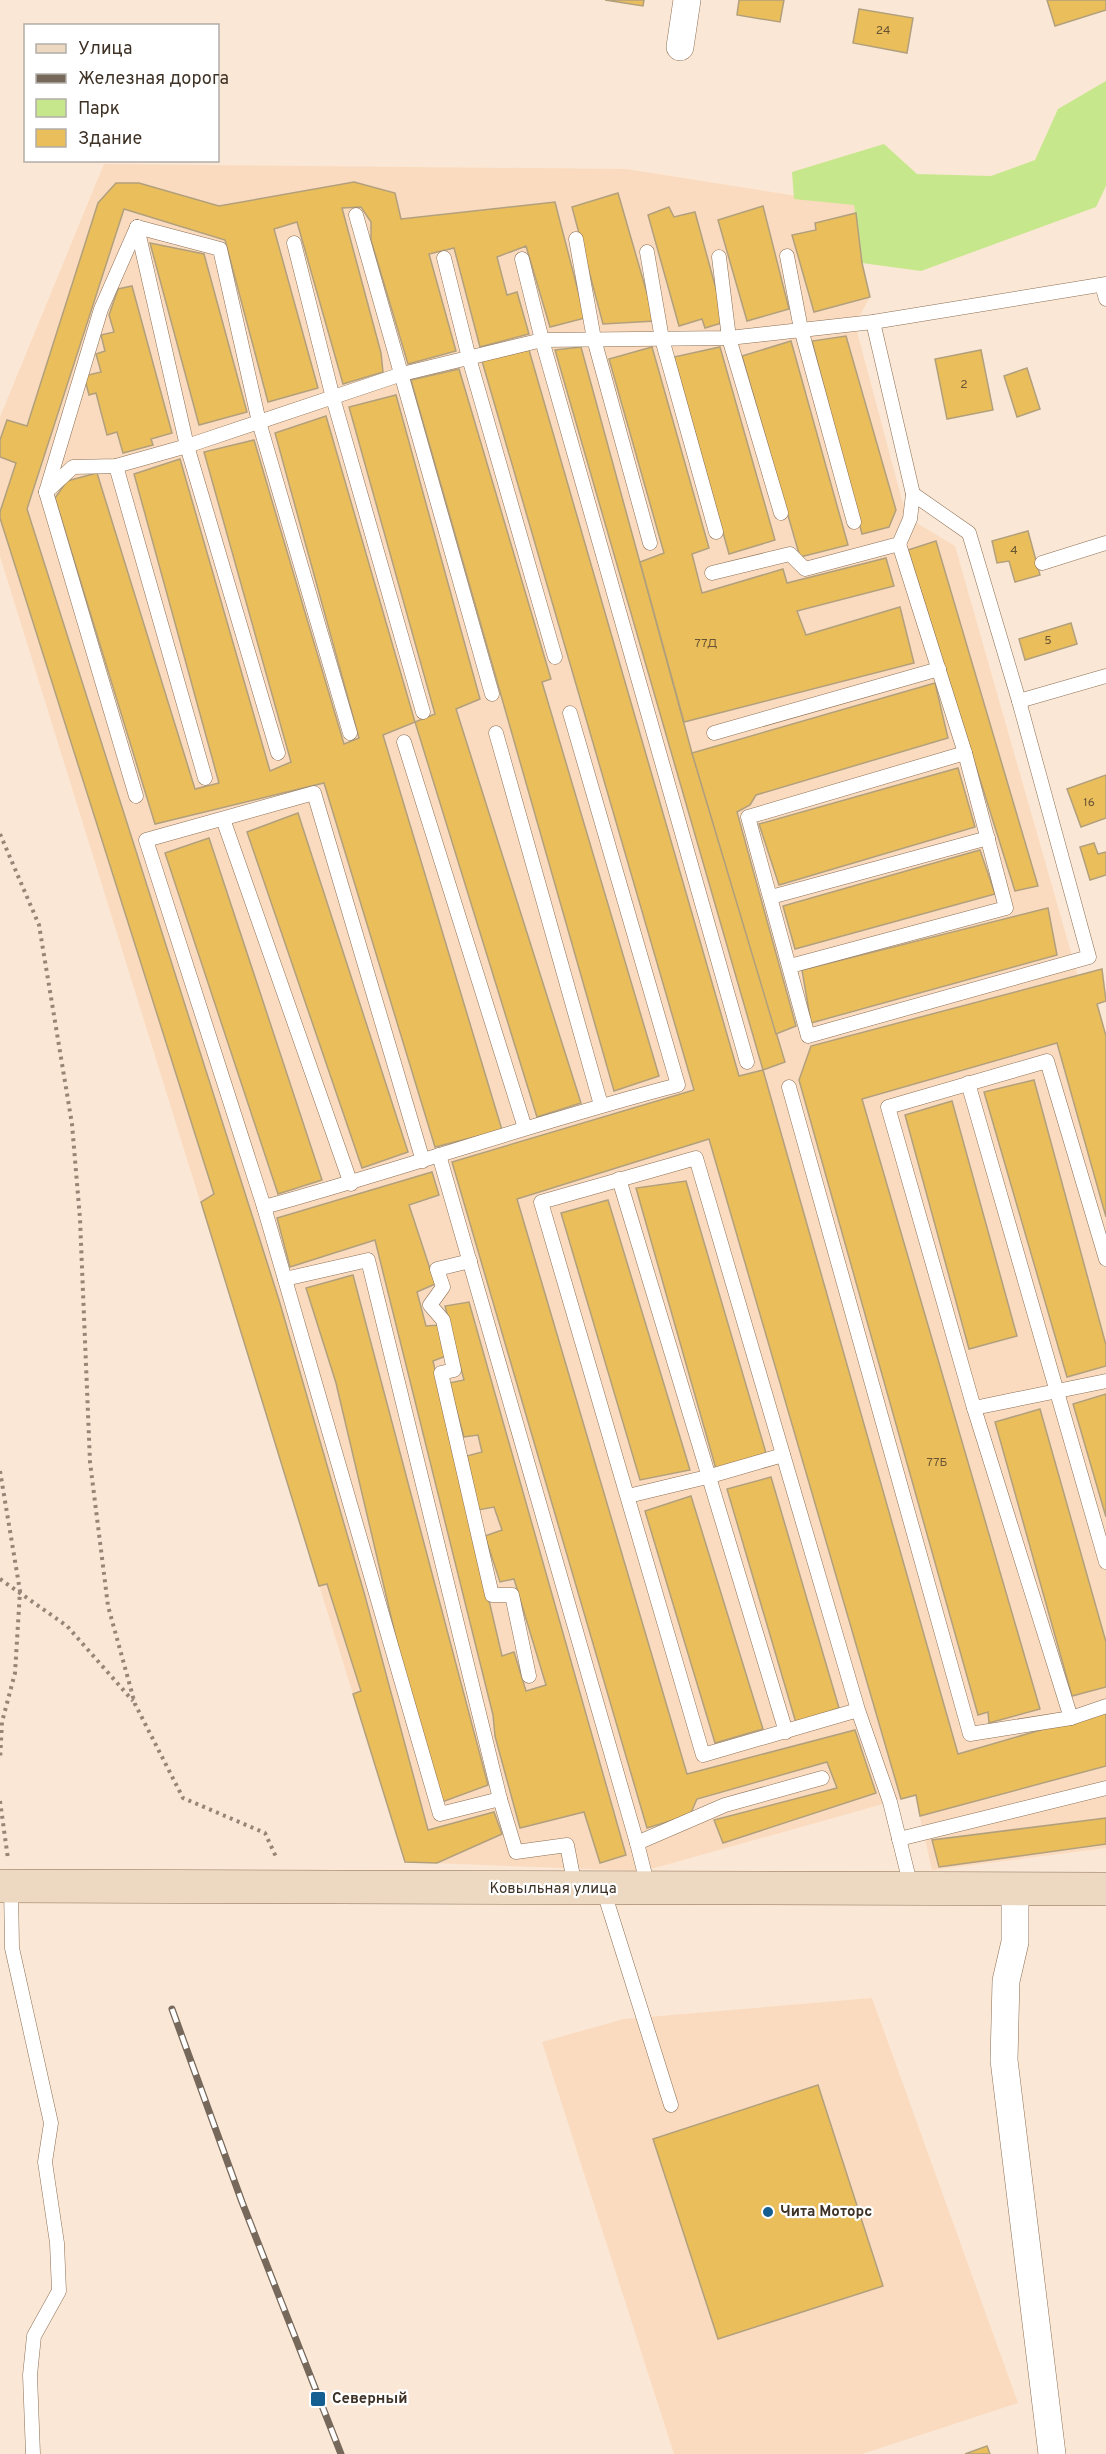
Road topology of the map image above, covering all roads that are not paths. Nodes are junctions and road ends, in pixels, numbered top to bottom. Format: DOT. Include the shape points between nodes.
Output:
graph roads {
  1 [pos="687,0"];
  2 [pos="680,47"];
  3 [pos="356,214"];
  4 [pos="137,227"];
  5 [pos="576,239"];
  6 [pos="294,243"];
  7 [pos="647,252"];
  8 [pos="787,256"];
  9 [pos="718,257"];
  10 [pos="444,258"];
  11 [pos="522,259"];
  12 [pos="1104,284"];
  13 [pos="1106,299"];
  14 [pos="873,322"];
  15 [pos="801,329"];
  16 [pos="729,338"];
  17 [pos="594,339"];
  18 [pos="662,339"];
  19 [pos="542,340"];
  20 [pos="469,358"];
  21 [pos="402,374"];
  22 [pos="333,398"];
  23 [pos="259,422"];
  24 [pos="187,446"];
  25 [pos="116,466"];
  26 [pos="46,492"];
  27 [pos="913,494"];
  28 [pos="781,513"];
  29 [pos="854,522"];
  30 [pos="716,532"];
  31 [pos="650,543"];
  32 [pos="1106,543"];
  33 [pos="899,544"];
  34 [pos="1042,563"];
  35 [pos="712,573"];
  36 [pos="555,657"];
  37 [pos="939,669"];
  38 [pos="1106,676"];
  39 [pos="492,694"];
  40 [pos="1019,701"];
  41 [pos="423,712"];
  42 [pos="570,713"];
  43 [pos="350,733"];
  44 [pos="496,733"];
  45 [pos="714,733"];
  46 [pos="404,742"];
  47 [pos="278,753"];
  48 [pos="965,753"];
  49 [pos="205,778"];
  50 [pos="136,796"];
  51 [pos="223,819"];
  52 [pos="987,838"];
  53 [pos="771,897"];
  54 [pos="790,966"];
  55 [pos="747,1062"];
  56 [pos="968,1083"];
  57 [pos="789,1087"];
  58 [pos="601,1105"];
  59 [pos="525,1128"];
  60 [pos="439,1155"];
  61 [pos="423,1161"];
  62 [pos="619,1179"];
  63 [pos="351,1184"];
  64 [pos="264,1207"];
  65 [pos="1106,1259"];
  66 [pos="470,1262"];
  67 [pos="285,1279"];
  68 [pos="1106,1381"];
  69 [pos="1057,1391"];
  70 [pos="974,1408"];
  71 [pos="783,1455"];
  72 [pos="707,1478"];
  73 [pos="628,1496"];
  74 [pos="1106,1563"];
  75 [pos="529,1677"];
  76 [pos="1106,1706"];
  77 [pos="858,1710"];
  78 [pos="1071,1718"];
  79 [pos="786,1732"];
  80 [pos="822,1778"];
  81 [pos="1106,1788"];
  82 [pos="500,1799"];
  83 [pos="899,1839"];
  84 [pos="637,1843"];
  85 [pos="6,1886"];
  86 [pos="589,1889"];
  87 [pos="644,1889"];
  88 [pos="911,1889"];
  89 [pos="1015,1889"];
  90 [pos="1106,1889"];
  91 [pos="672,2105"];
  92 [pos="33,2454"];
  93 [pos="1052,2454"];
  1 -- 2 [label="street"];
  3 -- 21 [label="lane"];
  4 -- 23 [label="lane" via="220,249"];
  4 -- 24 [label="lane"];
  4 -- 26 [label="lane" via="101,309"];
  5 -- 17 [label="lane"];
  6 -- 22 [label="lane"];
  7 -- 18 [label="lane"];
  8 -- 15 [label="lane"];
  9 -- 16 [label="lane"];
  10 -- 20 [label="lane"];
  11 -- 19 [label="lane"];
  12 -- 13 [label="lane"];
  12 -- 14 [label="lane"];
  14 -- 15 [label="lane"];
  14 -- 27 [label="lane"];
  15 -- 16 [label="lane"];
  15 -- 29 [label="lane"];
  16 -- 18 [label="lane"];
  16 -- 28 [label="lane"];
  17 -- 18 [label="lane"];
  17 -- 19 [label="lane"];
  17 -- 31 [label="lane"];
  18 -- 30 [label="lane"];
  19 -- 20 [label="lane"];
  19 -- 55 [label="lane"];
  20 -- 21 [label="lane"];
  20 -- 36 [label="lane"];
  21 -- 22 [label="lane"];
  21 -- 39 [label="lane"];
  22 -- 23 [label="lane"];
  22 -- 41 [label="lane"];
  23 -- 24 [label="lane"];
  23 -- 43 [label="lane"];
  24 -- 25 [label="lane"];
  24 -- 47 [label="lane"];
  25 -- 26 [label="lane" via="73,467"];
  25 -- 49 [label="lane"];
  26 -- 50 [label="lane"];
  27 -- 33 [label="lane" via="910,519"];
  27 -- 40 [label="lane" via="969,533"];
  32 -- 34 [label="lane"];
  33 -- 35 [label="lane" via="805,569 790,554"];
  33 -- 37 [label="lane"];
  37 -- 45 [label="lane"];
  37 -- 48 [label="lane"];
  38 -- 40 [label="lane"];
  40 -- 54 [label="lane" via="1089,957 808,1036"];
  42 -- 58 [label="lane" via="678,1085"];
  44 -- 58 [label="lane"];
  46 -- 59 [label="lane"];
  48 -- 52 [label="lane"];
  48 -- 53 [label="lane" via="748,817"];
  51 -- 61 [label="lane" via="314,793"];
  51 -- 63 [label="lane"];
  51 -- 64 [label="lane" via="146,840"];
  52 -- 53 [label="lane"];
  52 -- 54 [label="lane" via="1006,908"];
  53 -- 54 [label="lane"];
  56 -- 65 [label="lane" via="1047,1061"];
  56 -- 69 [label="lane"];
  56 -- 70 [label="lane" via="888,1107"];
  57 -- 78 [label="lane" via="970,1734"];
  58 -- 59 [label="lane"];
  59 -- 60 [label="lane"];
  60 -- 61 [label="lane"];
  60 -- 66 [label="lane"];
  61 -- 63 [label="lane"];
  62 -- 71 [label="lane" via="696,1158"];
  62 -- 72 [label="lane"];
  62 -- 73 [label="lane" via="541,1202"];
  63 -- 64 [label="lane"];
  64 -- 67 [label="lane"];
  66 -- 75 [label="lane" via="437,1269 443,1287 430,1305 443,1320 454,1370 441,1373 492,1595 512,1595"];
  66 -- 84 [label="lane"];
  67 -- 82 [label="lane" via="440,1815"];
  67 -- 82 [label="lane" via="368,1260"];
  68 -- 69 [label="lane"];
  69 -- 70 [label="lane"];
  69 -- 74 [label="lane"];
  70 -- 78 [label="lane"];
  71 -- 72 [label="lane"];
  71 -- 77 [label="lane"];
  72 -- 73 [label="lane"];
  72 -- 79 [label="lane"];
  73 -- 79 [label="lane" via="704,1755"];
  76 -- 78 [label="lane"];
  77 -- 79 [label="lane"];
  77 -- 83 [label="lane"];
  80 -- 84 [label="lane" via="725,1805"];
  81 -- 83 [label="lane"];
  82 -- 86 [label="lane" via="516,1852 567,1845"];
  83 -- 88 [label="lane"];
  84 -- 87 [label="lane"];
  85 -- 86 [label="main road, Ковыльная улица"];
  85 -- 92 [label="lane" via="12,1948 51,2123 45,2162 57,2242 59,2291 34,2337 30,2375"];
  86 -- 87 [label="main road, Ковыльная улица"];
  86 -- 91 [label="lane"];
  87 -- 88 [label="main road, Ковыльная улица"];
  88 -- 89 [label="main road, Ковыльная улица"];
  89 -- 90 [label="main road, Ковыльная улица"];
  89 -- 93 [label="street" via="1015,1942 1006,1981 1004,2060"];
}
